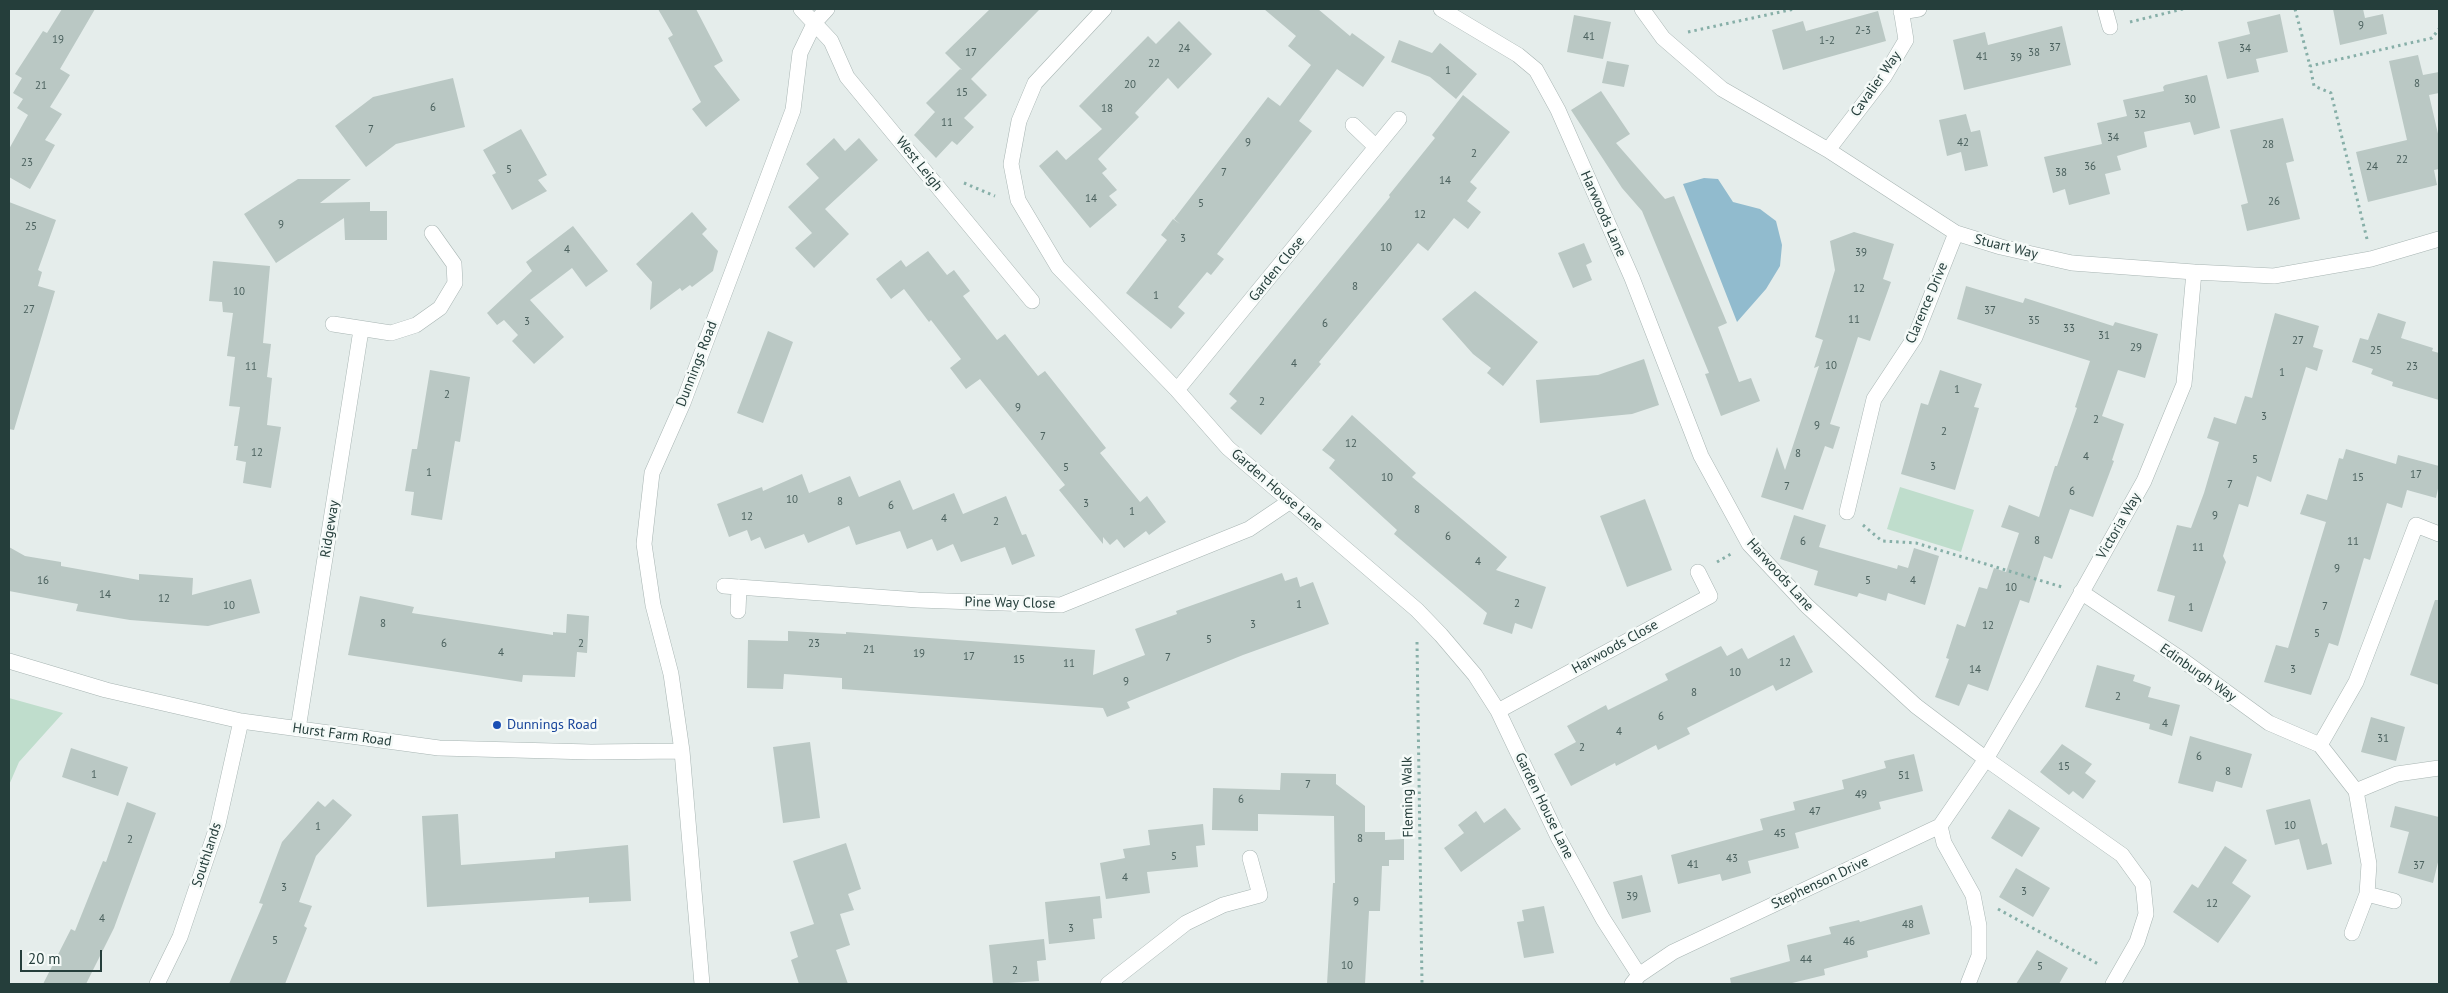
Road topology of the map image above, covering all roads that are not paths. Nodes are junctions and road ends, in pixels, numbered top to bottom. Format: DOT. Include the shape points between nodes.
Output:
graph roads {
  1 [pos="801,9"];
  2 [pos="827,9"];
  3 [pos="1104,9"];
  4 [pos="1441,9"];
  5 [pos="1642,9"];
  6 [pos="1919,9"];
  7 [pos="2105,9"];
  8 [pos="1901,10"];
  9 [pos="815,22"];
  10 [pos="2110,27"];
  11 [pos="1399,119"];
  12 [pos="1352,125"];
  13 [pos="1375,146"];
  14 [pos="1828,150"];
  15 [pos="432,233"];
  16 [pos="1956,234"];
  17 [pos="2439,239"];
  18 [pos="2194,272"];
  19 [pos="1032,301"];
  20 [pos="333,324"];
  21 [pos="361,330"];
  22 [pos="1177,390"];
  23 [pos="1289,502"];
  24 [pos="1847,512"];
  25 [pos="2437,534"];
  26 [pos="1698,572"];
  27 [pos="2081,592"];
  28 [pos="738,611"];
  29 [pos="9,661"];
  30 [pos="1498,711"];
  31 [pos="241,721"];
  32 [pos="298,729"];
  33 [pos="2320,744"];
  34 [pos="682,751"];
  35 [pos="1986,759"];
  36 [pos="2439,768"];
  37 [pos="2356,791"];
  38 [pos="1940,826"];
  39 [pos="1250,858"];
  40 [pos="2367,894"];
  41 [pos="2394,901"];
  42 [pos="2352,933"];
  43 [pos="2116,979"];
  44 [pos="1635,980"];
  45 [pos="157,984"];
  46 [pos="702,984"];
  47 [pos="1108,984"];
  48 [pos="1968,984"];
  1 -- 9 [label="street, West Leigh"];
  2 -- 9 [label="street, Dunnings Road"];
  3 -- 22 [label="street, Garden House Lane" via="1035,83 1019,121 1011,164 1018,200 1058,267"];
  4 -- 35 [label="street, Harwoods Lane" via="1518,54 1536,70 1558,110 1632,278 1701,456 1749,544 1852,648 1916,706"];
  5 -- 14 [label="street, Stuart Way" via="1663,38 1722,89"];
  6 -- 8 [label="street, Cavalier Way"];
  7 -- 10 [label="street"];
  8 -- 14 [label="street, Cavalier Way" via="1906,40 1884,78"];
  9 -- 19 [label="street, West Leigh" via="831,41 848,77"];
  9 -- 34 [label="street, Dunnings Road" via="800,53 793,110 683,403 652,473 644,544 653,605 671,674"];
  11 -- 13 [label="street, Garden Close"];
  12 -- 13 [label="street"];
  13 -- 22 [label="street, Garden Close"];
  14 -- 16 [label="street, Stuart Way"];
  15 -- 21 [label="street" via="454,264 455,283 440,308 416,325 391,333"];
  16 -- 18 [label="street, Stuart Way" via="2072,263"];
  16 -- 24 [label="street, Clarence Drive" via="1915,337 1874,399"];
  17 -- 18 [label="street, Stuart Way" via="2372,260 2274,276"];
  18 -- 27 [label="street, Victoria Way" via="2184,384 2144,481"];
  20 -- 21 [label="street"];
  21 -- 32 [label="street, Ridgeway"];
  22 -- 23 [label="street, Garden House Lane" via="1228,448"];
  23 -- 28 [label="street, Pine Way Close" via="1249,529 1061,605 918,600 732,586"];
  23 -- 30 [label="street, Garden House Lane" via="1417,610 1442,635"];
  25 -- 33 [label="street" via="2416,526 2356,682"];
  26 -- 30 [label="street, Harwoods Close" via="1710,596"];
  27 -- 33 [label="street, Edinburgh Way" via="2269,723"];
  27 -- 35 [label="street, Victoria Way"];
  29 -- 31 [label="street, Hurst Farm Road" via="106,690"];
  30 -- 44 [label="street, Garden House Lane" via="1559,840"];
  31 -- 32 [label="street, Hurst Farm Road"];
  31 -- 45 [label="street, Southlands" via="218,824 180,937"];
  32 -- 34 [label="street, Hurst Farm Road" via="438,748"];
  33 -- 37 [label="street"];
  34 -- 46 [label="street, Dunnings Road"];
  35 -- 38 [label="street"];
  35 -- 43 [label="street, Harwoods Lane" via="2122,856 2143,884 2146,914 2137,942"];
  36 -- 37 [label="street" via="2397,774"];
  37 -- 40 [label="street" via="2369,864"];
  38 -- 44 [label="street, Stephenson Drive" via="1673,952"];
  38 -- 48 [label="street" via="1944,843 1973,895 1979,926 1978,956"];
  39 -- 47 [label="street" via="1260,895 1224,905 1186,923"];
  40 -- 41 [label="street"];
  40 -- 42 [label="street"];
}
